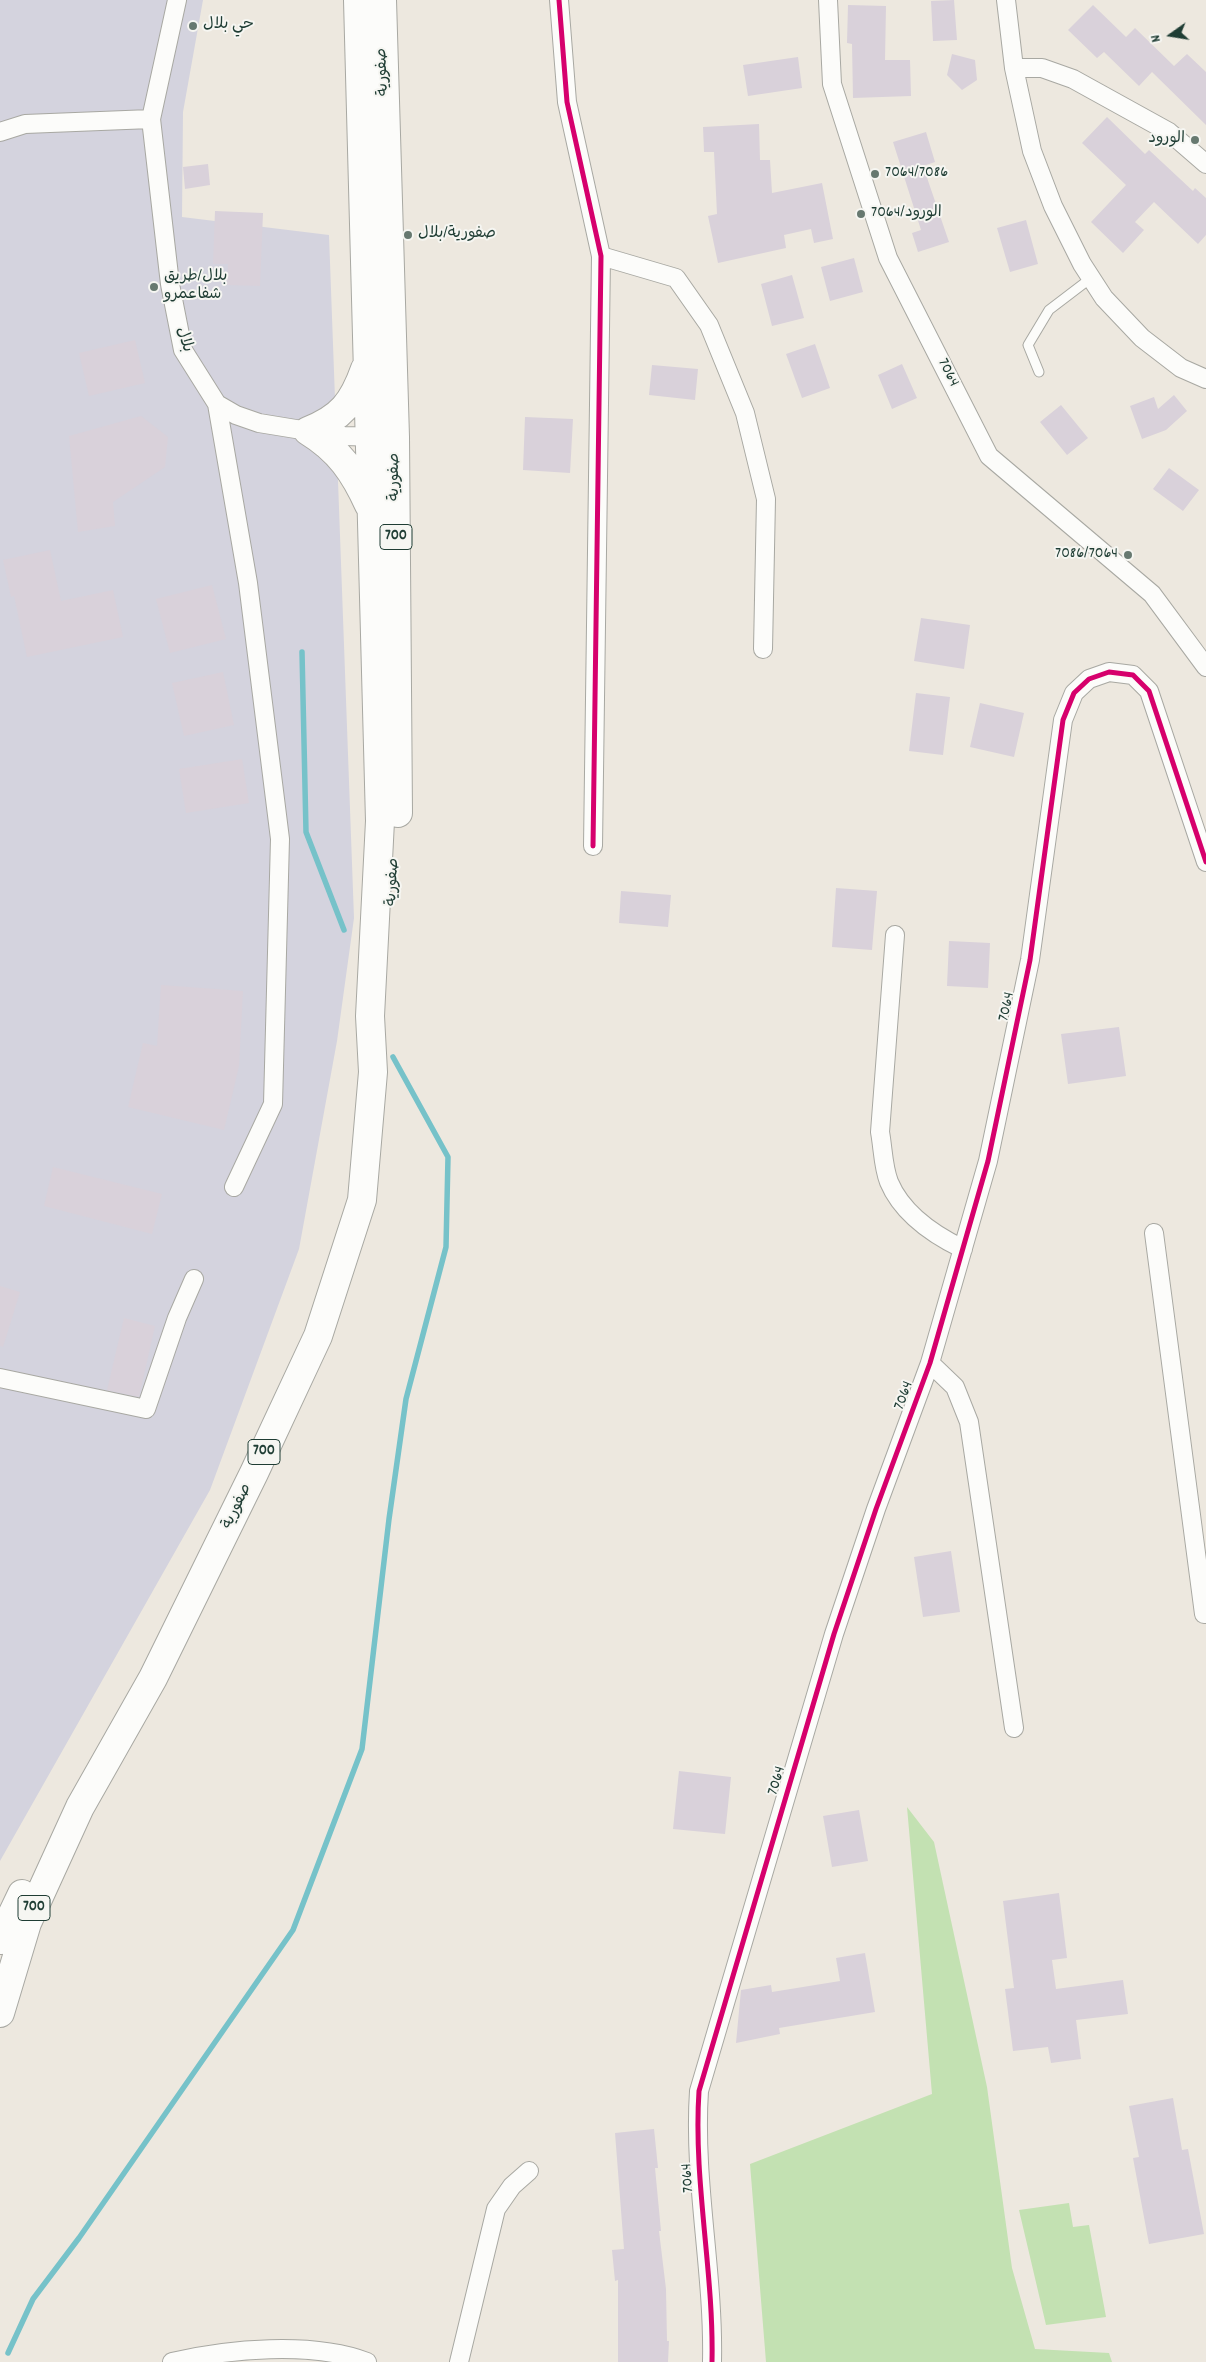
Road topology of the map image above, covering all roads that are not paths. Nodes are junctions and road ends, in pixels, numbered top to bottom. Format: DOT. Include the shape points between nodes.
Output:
graph roads {
  1 [pos="177,0"];
  2 [pos="358,0"];
  3 [pos="382,0"];
  4 [pos="559,0"];
  5 [pos="828,0"];
  6 [pos="1006,0"];
  7 [pos="1014,68"];
  8 [pos="151,120"];
  9 [pos="0,132"];
  10 [pos="1206,164"];
  11 [pos="601,256"];
  12 [pos="1092,278"];
  13 [pos="368,361"];
  14 [pos="1039,372"];
  15 [pos="1206,379"];
  16 [pos="217,404"];
  17 [pos="308,431"];
  18 [pos="382,437"];
  19 [pos="372,510"];
  20 [pos="763,649"];
  21 [pos="1206,667"];
  22 [pos="593,846"];
  23 [pos="1206,862"];
  24 [pos="895,936"];
  25 [pos="374,1072"];
  26 [pos="234,1187"];
  27 [pos="1154,1233"];
  28 [pos="963,1249"];
  29 [pos="194,1279"];
  30 [pos="930,1363"];
  31 [pos="0,1378"];
  32 [pos="1206,1614"];
  33 [pos="1014,1728"];
  34 [pos="80,1807"];
  35 [pos="0,1940"];
  36 [pos="0,2013"];
  37 [pos="529,2171"];
  38 [pos="172,2362"];
  39 [pos="367,2362"];
  40 [pos="459,2362"];
  41 [pos="712,2362"];
  1 -- 8 [label="street, بلال"];
  2 -- 13 [label="main road, صفورية / 700"];
  3 -- 18 [label="main road, صفورية / 700"];
  4 -- 11 [label="street" via="567,102"];
  5 -- 21 [label="street, 7064" via="832,84 888,258 989,456 1152,594"];
  6 -- 7 [label="street"];
  7 -- 10 [label="street" via="1042,68 1073,79 1169,132"];
  7 -- 12 [label="street" via="1032,151 1052,206"];
  8 -- 9 [label="street" via="25,124"];
  8 -- 16 [label="street, بلال" via="170,284 183,350"];
  11 -- 20 [label="street" via="676,278 709,325 745,413 766,498"];
  11 -- 22 [label="street"];
  12 -- 14 [label="lane" via="1049,310 1028,345"];
  12 -- 15 [label="street" via="1104,298 1142,338 1181,368"];
  13 -- 17 [label="main road" via="348,405 326,424"];
  13 -- 18 [label="main road, صفورية / 700"];
  16 -- 17 [label="street, بلال" via="259,423"];
  16 -- 26 [label="street" via="248,583 280,839 273,1104"];
  17 -- 18 [label="street, بلال"];
  17 -- 19 [label="main road" via="328,443 344,461"];
  18 -- 19 [label="main road, صفورية / 700"];
  18 -- 25 [label="main road, صفورية / 700" via="398,821 387,1025"];
  19 -- 25 [label="main road, صفورية / 700" via="380,821 370,1016"];
  23 -- 28 [label="street, 7064" via="1149,691 1132,675 1108,672 1088,679 1074,693 1063,720 1030,960 988,1161"];
  24 -- 28 [label="street" via="880,1132 884,1160 889,1182 904,1204 940,1239"];
  25 -- 34 [label="main road, صفورية / 700" via="362,1200 318,1336 157,1670"];
  27 -- 32 [label="street"];
  28 -- 30 [label="street, 7064"];
  29 -- 31 [label="street" via="146,1409"];
  30 -- 33 [label="street, 7064" via="955,1387 969,1422"];
  30 -- 41 [label="street, 7064" via="834,1634 699,2091 697,2124"];
  34 -- 35 [label="main road, 700" via="21,1895"];
  34 -- 36 [label="main road, 700" via="27,1924"];
  37 -- 40 [label="street" via="512,2186 496,2209"];
  38 -- 39 [label="street" via="239,2351 304,2349"];
}
